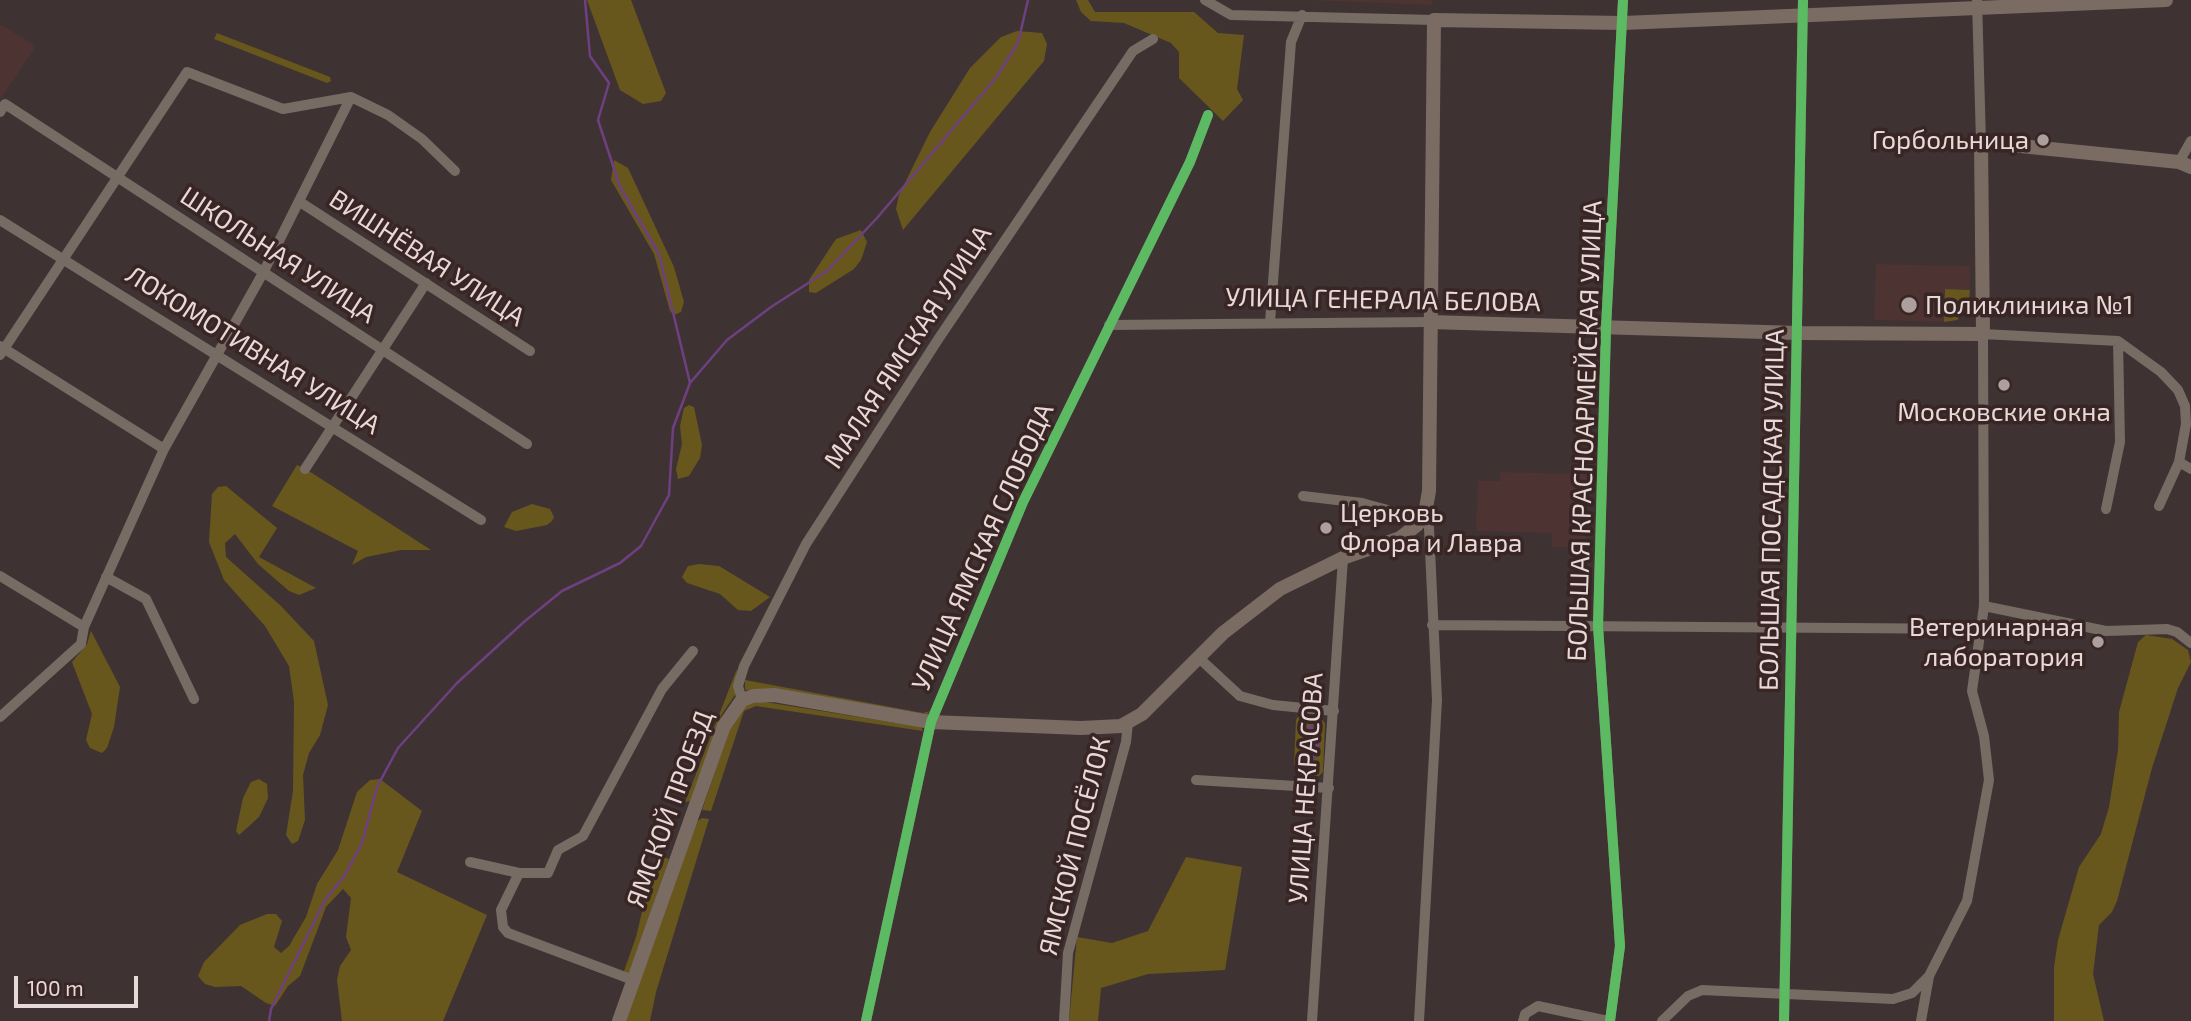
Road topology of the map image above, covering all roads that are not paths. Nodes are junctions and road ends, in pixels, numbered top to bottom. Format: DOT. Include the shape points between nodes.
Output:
graph roads {
  1 [pos="1205,0"];
  2 [pos="1623,0"];
  3 [pos="1802,0"];
  4 [pos="2166,0"];
  5 [pos="1977,4"];
  6 [pos="1302,15"];
  7 [pos="1802,17"];
  8 [pos="1434,20"];
  9 [pos="1623,23"];
  10 [pos="1153,39"];
  11 [pos="351,97"];
  12 [pos="2,108"];
  13 [pos="1208,115"];
  14 [pos="2191,141"];
  15 [pos="1981,142"];
  16 [pos="2185,164"];
  17 [pos="455,171"];
  18 [pos="119,179"];
  19 [pos="300,202"];
  20 [pos="0,220"];
  21 [pos="63,258"];
  22 [pos="263,273"];
  23 [pos="426,283"];
  24 [pos="1270,322"];
  25 [pos="1430,322"];
  26 [pos="1110,325"];
  27 [pos="1606,328"];
  28 [pos="1798,333"];
  29 [pos="1983,334"];
  30 [pos="2118,341"];
  31 [pos="1,350"];
  32 [pos="381,350"];
  33 [pos="530,351"];
  34 [pos="218,356"];
  35 [pos="332,427"];
  36 [pos="527,444"];
  37 [pos="164,449"];
  38 [pos="2179,462"];
  39 [pos="305,469"];
  40 [pos="2191,469"];
  41 [pos="1303,496"];
  42 [pos="2159,506"];
  43 [pos="2106,509"];
  44 [pos="1422,516"];
  45 [pos="481,520"];
  46 [pos="1343,558"];
  47 [pos="0,576"];
  48 [pos="106,577"];
  49 [pos="1984,606"];
  50 [pos="1432,625"];
  51 [pos="1598,626"];
  52 [pos="84,627"];
  53 [pos="1792,627"];
  54 [pos="1983,629"];
  55 [pos="2191,643"];
  56 [pos="693,651"];
  57 [pos="1199,658"];
  58 [pos="194,699"];
  59 [pos="742,700"];
  60 [pos="1334,712"];
  61 [pos="0,717"];
  62 [pos="931,722"];
  63 [pos="1128,723"];
  64 [pos="1196,780"];
  65 [pos="1329,788"];
  66 [pos="470,862"];
  67 [pos="519,873"];
  68 [pos="1929,976"];
  69 [pos="633,980"];
  70 [pos="1786,996"];
  71 [pos="619,1021"];
  72 [pos="866,1021"];
  73 [pos="1064,1021"];
  74 [pos="1312,1021"];
  75 [pos="1419,1021"];
  76 [pos="1523,1021"];
  77 [pos="1609,1021"];
  78 [pos="1662,1021"];
  79 [pos="1784,1021"];
  80 [pos="1922,1021"];
  1 -- 6 [label="street" via="1231,15"];
  2 -- 9 [label="street, БОЛЬШАЯ КРАСНОАРМЕЙСКАЯ УЛИЦА"];
  3 -- 7 [label="street, БОЛЬШАЯ ПОСАДСКАЯ УЛИЦА"];
  4 -- 5 [label="main road"];
  5 -- 7 [label="main road"];
  5 -- 15 [label="street"];
  6 -- 8 [label="street"];
  6 -- 24 [label="street" via="1291,42"];
  7 -- 9 [label="main road"];
  7 -- 28 [label="street, БОЛЬШАЯ ПОСАДСКАЯ УЛИЦА"];
  8 -- 9 [label="main road"];
  8 -- 25 [label="main road"];
  9 -- 27 [label="street, БОЛЬШАЯ КРАСНОАРМЕЙСКАЯ УЛИЦА"];
  10 -- 59 [label="street, МАЛАЯ ЯМСКАЯ УЛИЦА" via="1133,51 806,544 744,666 738,686"];
  11 -- 17 [label="street" via="422,139"];
  11 -- 18 [label="street" via="283,109 187,72"];
  11 -- 19 [label="street"];
  12 -- 18 [label="street, ШКОЛЬНАЯ УЛИЦА"];
  13 -- 26 [label="street, УЛИЦА ЯМСКАЯ СЛОБОДА" via="1190,162"];
  14 -- 16 [label="street"];
  15 -- 16 [label="main road"];
  15 -- 29 [label="main road"];
  18 -- 21 [label="street"];
  18 -- 22 [label="street, ШКОЛЬНАЯ УЛИЦА"];
  19 -- 22 [label="street"];
  19 -- 23 [label="street, ВИШНЁВАЯ УЛИЦА"];
  20 -- 21 [label="street, ЛОКОМОТИВНАЯ УЛИЦА"];
  21 -- 31 [label="street"];
  21 -- 34 [label="street, ЛОКОМОТИВНАЯ УЛИЦА"];
  22 -- 32 [label="street, ШКОЛЬНАЯ УЛИЦА"];
  22 -- 34 [label="street"];
  23 -- 32 [label="street"];
  23 -- 33 [label="street, ВИШНЁВАЯ УЛИЦА"];
  24 -- 25 [label="street, УЛИЦА ГЕНЕРАЛА БЕЛОВА"];
  24 -- 26 [label="street, УЛИЦА ГЕНЕРАЛА БЕЛОВА"];
  25 -- 27 [label="main road, УЛИЦА ГЕНЕРАЛА БЕЛОВА"];
  25 -- 44 [label="main road" via="1429,491"];
  26 -- 62 [label="street, УЛИЦА ЯМСКАЯ СЛОБОДА" via="1023,502"];
  27 -- 28 [label="main road, УЛИЦА ГЕНЕРАЛА БЕЛОВА"];
  27 -- 51 [label="street, БОЛЬШАЯ КРАСНОАРМЕЙСКАЯ УЛИЦА"];
  28 -- 29 [label="main road, УЛИЦА ГЕНЕРАЛА БЕЛОВА"];
  28 -- 53 [label="street, БОЛЬШАЯ ПОСАДСКАЯ УЛИЦА"];
  29 -- 30 [label="street, УЛИЦА ГЕНЕРАЛА БЕЛОВА"];
  29 -- 49 [label="street"];
  30 -- 38 [label="street" via="2178,390 2186,424"];
  30 -- 43 [label="street" via="2120,442"];
  31 -- 37 [label="street"];
  32 -- 35 [label="street"];
  32 -- 36 [label="street, ШКОЛЬНАЯ УЛИЦА"];
  34 -- 35 [label="street, ЛОКОМОТИВНАЯ УЛИЦА"];
  34 -- 37 [label="street"];
  35 -- 39 [label="street"];
  35 -- 45 [label="street, ЛОКОМОТИВНАЯ УЛИЦА"];
  37 -- 48 [label="street"];
  38 -- 40 [label="street"];
  38 -- 42 [label="street"];
  41 -- 44 [label="street"];
  44 -- 46 [label="main road" via="1401,538"];
  44 -- 50 [label="street" via="1429,528"];
  46 -- 57 [label="main road" via="1280,589"];
  46 -- 60 [label="street, УЛИЦА НЕКРАСОВА"];
  47 -- 52 [label="street"];
  48 -- 52 [label="street"];
  48 -- 58 [label="street" via="146,598"];
  49 -- 54 [label="street"];
  49 -- 55 [label="street" via="2106,631 2167,629"];
  50 -- 51 [label="street"];
  50 -- 75 [label="street" via="1437,700"];
  51 -- 53 [label="street"];
  51 -- 77 [label="street, БОЛЬШАЯ КРАСНОАРМЕЙСКАЯ УЛИЦА" via="1620,946"];
  52 -- 61 [label="street" via="81,645"];
  53 -- 54 [label="street"];
  53 -- 70 [label="street, БОЛЬШАЯ ПОСАДСКАЯ УЛИЦА"];
  54 -- 68 [label="street" via="1972,691 1989,780 1967,901"];
  56 -- 67 [label="street" via="662,689 583,836 558,850 548,873"];
  57 -- 60 [label="street" via="1240,696"];
  57 -- 63 [label="main road"];
  59 -- 62 [label="main road, ЯМСКОЙ ПРОЕЗД" via="774,695"];
  59 -- 69 [label="main road, ЯМСКОЙ ПРОЕЗД" via="724,726"];
  60 -- 65 [label="street, УЛИЦА НЕКРАСОВА"];
  62 -- 63 [label="main road, ЯМСКОЙ ПРОЕЗД" via="1081,728"];
  62 -- 72 [label="street, УЛИЦА ЯМСКАЯ СЛОБОДА"];
  63 -- 73 [label="street, ЯМСКОЙ ПОСЁЛОК" via="1068,953"];
  64 -- 65 [label="street"];
  65 -- 74 [label="street, УЛИЦА НЕКРАСОВА"];
  66 -- 67 [label="street"];
  67 -- 69 [label="street" via="501,910 508,933"];
  68 -- 70 [label="street" via="1912,993 1893,999"];
  68 -- 80 [label="street"];
  69 -- 71 [label="main road, ЯМСКОЙ ПРОЕЗД"];
  70 -- 78 [label="street" via="1702,990"];
  70 -- 79 [label="street, БОЛЬШАЯ ПОСАДСКАЯ УЛИЦА"];
  76 -- 77 [label="street" via="1525,1014 1538,1006"];
}
